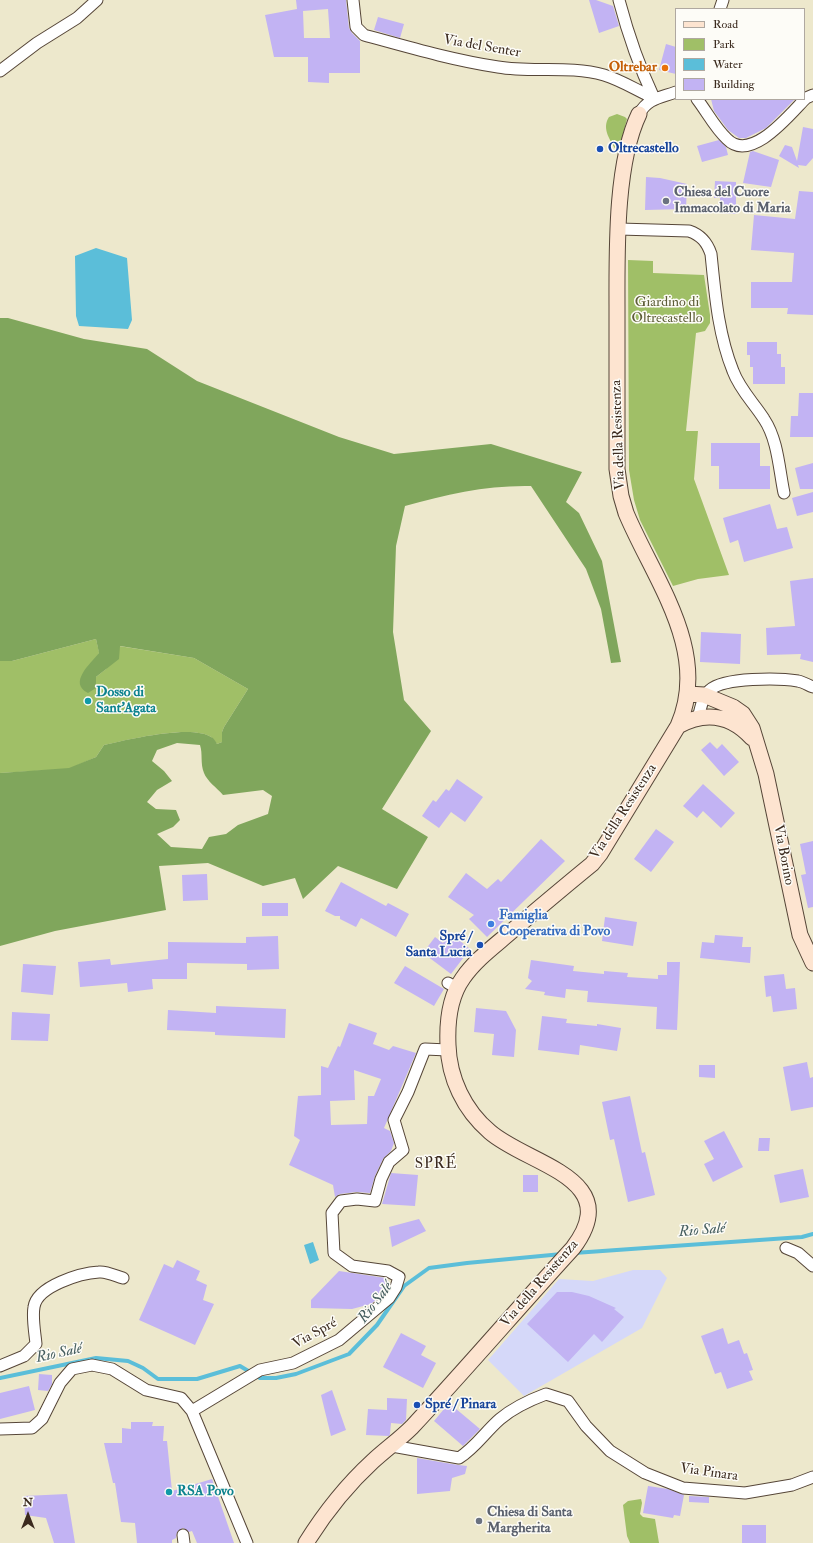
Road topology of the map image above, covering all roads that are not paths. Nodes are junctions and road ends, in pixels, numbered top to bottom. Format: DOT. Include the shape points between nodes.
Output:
graph roads {
  1 [pos="98,0"];
  2 [pos="353,0"];
  3 [pos="620,0"];
  4 [pos="0,71"];
  5 [pos="675,92"];
  6 [pos="654,98"];
  7 [pos="698,100"];
  8 [pos="804,100"];
  9 [pos="639,114"];
  10 [pos="619,229"];
  11 [pos="784,493"];
  12 [pos="813,687"];
  13 [pos="688,694"];
  14 [pos="704,695"];
  15 [pos="698,718"];
  16 [pos="678,726"];
  17 [pos="758,745"];
  18 [pos="813,963"];
  19 [pos="448,1050"];
  20 [pos="786,1248"];
  21 [pos="813,1266"];
  22 [pos="123,1278"];
  23 [pos="0,1366"];
  24 [pos="192,1411"];
  25 [pos="0,1429"];
  26 [pos="392,1446"];
  27 [pos="813,1477"];
  28 [pos="248,1543"];
  29 [pos="306,1543"];
  1 -- 4 [label="street" via="77,18 37,43"];
  2 -- 6 [label="street, Via del Senter" via="356,27 364,35 498,68 545,69 604,75"];
  3 -- 6 [label="street" via="627,29"];
  5 -- 6 [label="street"];
  6 -- 9 [label="street" via="643,106"];
  7 -- 8 [label="street" via="727,140 736,145 746,146 758,142 772,132"];
  9 -- 10 [label="street, Via della Resistenza" via="623,171"];
  10 -- 11 [label="street" via="689,231 696,233 708,245 719,322 733,371 743,391 765,420 775,446"];
  10 -- 13 [label="street, Via della Resistenza" via="617,469 621,496 634,532 680,629 687,662"];
  12 -- 14 [label="street" via="800,682 772,678 748,679 712,688"];
  13 -- 14 [label="street, Via Borino"];
  13 -- 16 [label="street, Via della Resistenza"];
  14 -- 15 [label="street"];
  14 -- 17 [label="street, Via Borino" via="723,702 743,714 752,728"];
  15 -- 16 [label="street, Via Borino"];
  15 -- 17 [label="street, Via Borino" via="726,720 745,730"];
  16 -- 19 [label="street, Via della Resistenza" via="592,864 485,954 452,986"];
  17 -- 18 [label="street, Via Borino" via="770,789 800,935"];
  19 -- 24 [label="street, Via Spré" via="425,1049 419,1061 394,1120 403,1150 389,1162 375,1201 341,1201 332,1213 334,1253 352,1266 388,1271 399,1277 396,1288 389,1298 339,1340 292,1363 260,1370"];
  19 -- 26 [label="street, Via della Resistenza" via="450,1069 456,1086 470,1109 489,1131 506,1143 578,1185 585,1194 587,1218 580,1238 573,1248 476,1358"];
  20 -- 21 [label="street" via="798,1253"];
  22 -- 23 [label="street" via="100,1272 60,1281 41,1295 34,1306 36,1344 24,1356"];
  24 -- 25 [label="street" via="181,1398 146,1390 112,1368 92,1365 72,1369 60,1383 42,1419 32,1428"];
  24 -- 28 [label="street"];
  26 -- 27 [label="street, Via Pinara" via="459,1458 473,1449 500,1419 527,1402 546,1394 568,1401 586,1426 610,1451 646,1473 683,1488 745,1493 792,1485"];
  26 -- 29 [label="street, Via della Resistenza" via="353,1482 314,1529"];
}
